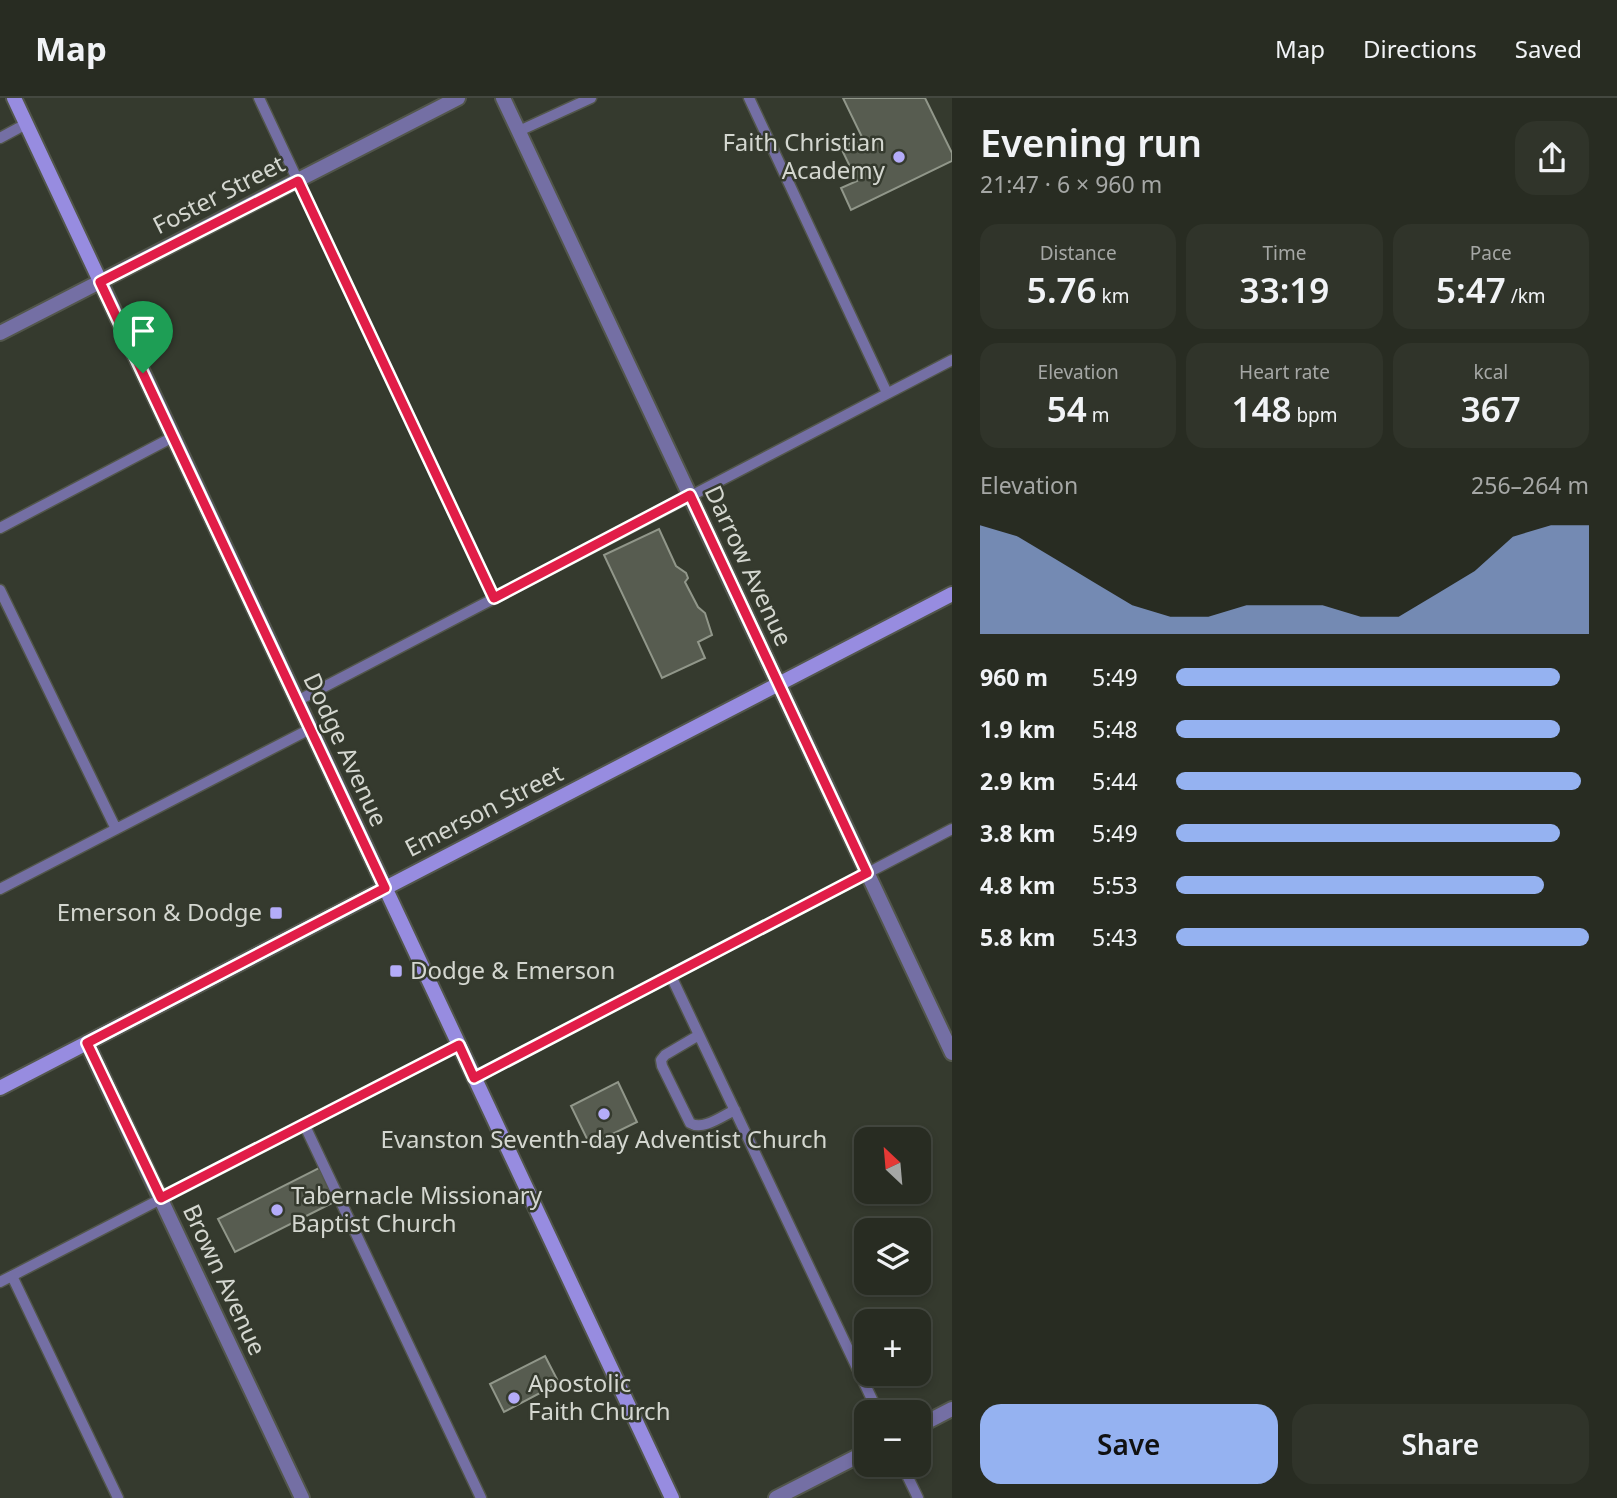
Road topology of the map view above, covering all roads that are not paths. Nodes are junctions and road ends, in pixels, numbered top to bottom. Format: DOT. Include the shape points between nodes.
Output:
graph roads {
  1 [pos="14,98"];
  2 [pos="259,98"];
  3 [pos="458,98"];
  4 [pos="503,98"];
  5 [pos="591,98"];
  6 [pos="749,98"];
  7 [pos="26,124"];
  8 [pos="519,131"];
  9 [pos="0,138"];
  10 [pos="298,181"];
  11 [pos="100,282"];
  12 [pos="0,333"];
  13 [pos="952,360"];
  14 [pos="887,393"];
  15 [pos="173,437"];
  16 [pos="690,495"];
  17 [pos="0,528"];
  18 [pos="0,590"];
  19 [pos="952,594"];
  20 [pos="494,598"];
  21 [pos="778,685"];
  22 [pos="297,701"];
  23 [pos="310,729"];
  24 [pos="116,829"];
  25 [pos="952,829"];
  26 [pos="867,873"];
  27 [pos="385,888"];
  28 [pos="0,889"];
  29 [pos="671,976"];
  30 [pos="699,1035"];
  31 [pos="87,1043"];
  32 [pos="459,1045"];
  33 [pos="952,1053"];
  34 [pos="474,1078"];
  35 [pos="0,1088"];
  36 [pos="735,1110"];
  37 [pos="304,1124"];
  38 [pos="161,1198"];
  39 [pos="12,1276"];
  40 [pos="0,1282"];
  41 [pos="872,1400"];
  42 [pos="952,1409"];
  43 [pos="931,1420"];
  44 [pos="854,1458"];
  45 [pos="908,1477"];
  46 [pos="118,1498"];
  47 [pos="302,1498"];
  48 [pos="481,1498"];
  49 [pos="672,1498"];
  50 [pos="776,1498"];
  51 [pos="918,1498"];
  1 -- 7 [label="main road, Dodge Avenue"];
  2 -- 10 [label="lane"];
  3 -- 10 [label="street, Foster Street"];
  4 -- 8 [label="street, Darrow Avenue"];
  5 -- 8 [label="lane"];
  6 -- 14 [label="lane"];
  7 -- 9 [label="lane"];
  7 -- 11 [label="main road, Dodge Avenue"];
  8 -- 16 [label="street, Darrow Avenue"];
  10 -- 11 [label="street, Foster Street"];
  10 -- 20 [label="lane"];
  11 -- 12 [label="street, Foster Street"];
  11 -- 15 [label="main road, Dodge Avenue"];
  13 -- 14 [label="lane"];
  14 -- 16 [label="lane"];
  15 -- 17 [label="lane"];
  15 -- 22 [label="main road, Dodge Avenue"];
  16 -- 20 [label="lane"];
  16 -- 21 [label="street, Darrow Avenue"];
  18 -- 24 [label="lane"];
  19 -- 21 [label="main road, Emerson Street"];
  20 -- 22 [label="lane"];
  21 -- 26 [label="street, Darrow Avenue"];
  21 -- 27 [label="main road, Emerson Street"];
  22 -- 23 [label="main road, Dodge Avenue"];
  23 -- 24 [label="lane"];
  23 -- 27 [label="main road, Dodge Avenue"];
  24 -- 28 [label="lane"];
  25 -- 26 [label="lane"];
  26 -- 29 [label="lane"];
  26 -- 33 [label="street, Darrow Avenue"];
  27 -- 31 [label="main road, Emerson Street"];
  27 -- 32 [label="main road, Dodge Avenue"];
  29 -- 30 [label="lane"];
  29 -- 34 [label="lane"];
  30 -- 36 [label="lane"];
  30 -- 36 [label="lane" via="661,1060 667,1077 695,1126"];
  31 -- 35 [label="main road, Emerson Street"];
  31 -- 38 [label="street, Brown Avenue"];
  32 -- 34 [label="main road, Dodge Avenue"];
  32 -- 37 [label="lane"];
  34 -- 49 [label="main road, Dodge Avenue"];
  36 -- 41 [label="lane"];
  37 -- 38 [label="lane"];
  37 -- 48 [label="lane"];
  38 -- 39 [label="lane"];
  38 -- 47 [label="street, Brown Avenue"];
  39 -- 40 [label="lane"];
  39 -- 46 [label="lane"];
  42 -- 43 [label="street"];
  44 -- 50 [label="street"];
  45 -- 51 [label="lane"];
}
